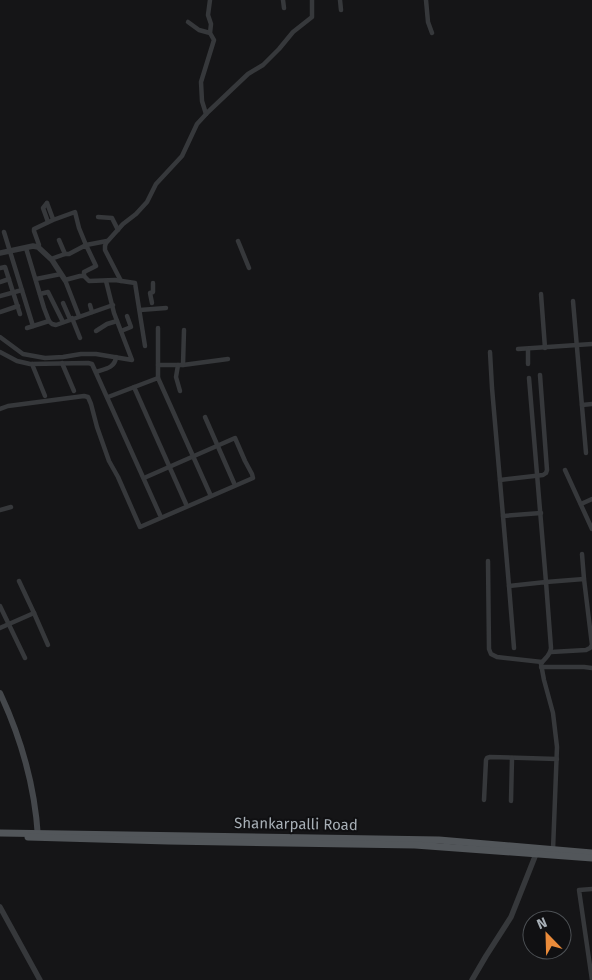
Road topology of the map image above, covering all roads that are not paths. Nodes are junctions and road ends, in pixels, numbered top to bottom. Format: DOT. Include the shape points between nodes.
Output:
graph roads {
  1 [pos="210,0"];
  2 [pos="284,0"];
  3 [pos="312,0"];
  4 [pos="340,0"];
  5 [pos="426,0"];
  6 [pos="284,8"];
  7 [pos="341,10"];
  8 [pos="188,22"];
  9 [pos="210,33"];
  10 [pos="432,33"];
  11 [pos="262,65"];
  12 [pos="264,71"];
  13 [pos="206,114"];
  14 [pos="98,217"];
  15 [pos="54,220"];
  16 [pos="48,222"];
  17 [pos="118,230"];
  18 [pos="4,232"];
  19 [pos="59,240"];
  20 [pos="108,241"];
  21 [pos="238,241"];
  22 [pos="86,245"];
  23 [pos="38,247"];
  24 [pos="26,248"];
  25 [pos="0,252"];
  26 [pos="10,252"];
  27 [pos="65,254"];
  28 [pos="51,259"];
  29 [pos="0,268"];
  30 [pos="249,268"];
  31 [pos="61,274"];
  32 [pos="84,276"];
  33 [pos="9,279"];
  34 [pos="36,279"];
  35 [pos="65,280"];
  36 [pos="106,281"];
  37 [pos="121,281"];
  38 [pos="0,282"];
  39 [pos="153,283"];
  40 [pos="22,290"];
  41 [pos="13,292"];
  42 [pos="40,294"];
  43 [pos="542,294"];
  44 [pos="0,296"];
  45 [pos="573,301"];
  46 [pos="64,303"];
  47 [pos="152,304"];
  48 [pos="90,305"];
  49 [pos="113,305"];
  50 [pos="18,306"];
  51 [pos="76,307"];
  52 [pos="166,308"];
  53 [pos="140,310"];
  54 [pos="67,311"];
  55 [pos="0,312"];
  56 [pos="92,312"];
  57 [pos="20,314"];
  58 [pos="79,316"];
  59 [pos="127,316"];
  60 [pos="71,318"];
  61 [pos="49,321"];
  62 [pos="117,321"];
  63 [pos="63,322"];
  64 [pos="33,326"];
  65 [pos="27,328"];
  66 [pos="158,328"];
  67 [pos="184,330"];
  68 [pos="96,331"];
  69 [pos="121,331"];
  70 [pos="0,337"];
  71 [pos="80,338"];
  72 [pos="592,344"];
  73 [pos="577,345"];
  74 [pos="145,346"];
  75 [pos="545,348"];
  76 [pos="528,349"];
  77 [pos="518,350"];
  78 [pos="0,352"];
  79 [pos="490,352"];
  80 [pos="116,357"];
  81 [pos="228,359"];
  82 [pos="62,363"];
  83 [pos="32,364"];
  84 [pos="528,364"];
  85 [pos="158,365"];
  86 [pos="180,365"];
  87 [pos="96,372"];
  88 [pos="540,375"];
  89 [pos="158,378"];
  90 [pos="529,378"];
  91 [pos="134,387"];
  92 [pos="74,391"];
  93 [pos="180,391"];
  94 [pos="45,396"];
  95 [pos="108,397"];
  96 [pos="592,404"];
  97 [pos="582,405"];
  98 [pos="0,409"];
  99 [pos="205,417"];
  100 [pos="218,445"];
  101 [pos="586,453"];
  102 [pos="193,456"];
  103 [pos="169,466"];
  104 [pos="565,470"];
  105 [pos="538,476"];
  106 [pos="144,478"];
  107 [pos="500,480"];
  108 [pos="234,483"];
  109 [pos="210,494"];
  110 [pos="592,499"];
  111 [pos="186,504"];
  112 [pos="581,504"];
  113 [pos="10,507"];
  114 [pos="0,510"];
  115 [pos="541,513"];
  116 [pos="160,515"];
  117 [pos="503,516"];
  118 [pos="592,529"];
  119 [pos="582,554"];
  120 [pos="488,560"];
  121 [pos="584,579"];
  122 [pos="19,581"];
  123 [pos="546,582"];
  124 [pos="509,586"];
  125 [pos="0,606"];
  126 [pos="34,613"];
  127 [pos="9,624"];
  128 [pos="0,628"];
  129 [pos="48,645"];
  130 [pos="514,648"];
  131 [pos="551,652"];
  132 [pos="25,658"];
  133 [pos="542,664"];
  134 [pos="592,668"];
  135 [pos="0,693"];
  136 [pos="512,758"];
  137 [pos="557,759"];
  138 [pos="484,800"];
  139 [pos="510,801"];
  140 [pos="0,834"];
  141 [pos="38,835"];
  142 [pos="553,850"];
  143 [pos="592,853"];
  144 [pos="536,854"];
  145 [pos="592,858"];
  146 [pos="592,889"];
  147 [pos="0,907"];
  148 [pos="590,951"];
  149 [pos="40,980"];
  150 [pos="472,980"];
  151 [pos="592,980"];
  1 -- 9 [label="street"];
  2 -- 6 [label="street"];
  3 -- 11 [label="street" via="312,17"];
  4 -- 7 [label="street"];
  5 -- 10 [label="street"];
  8 -- 9 [label="street"];
  9 -- 13 [label="street" via="214,40 201,82"];
  11 -- 12 [label="street"];
  11 -- 13 [label="street"];
  13 -- 17 [label="street" via="197,124 182,156 156,184 147,202"];
  14 -- 17 [label="street" via="112,218"];
  15 -- 16 [label="street"];
  15 -- 16 [label="street" via="47,203 42,208"];
  15 -- 22 [label="street" via="75,212"];
  16 -- 23 [label="street" via="34,229"];
  17 -- 20 [label="street"];
  18 -- 26 [label="street"];
  19 -- 27 [label="street"];
  20 -- 22 [label="street"];
  20 -- 37 [label="street" via="105,250"];
  21 -- 30 [label="street"];
  22 -- 27 [label="street"];
  22 -- 32 [label="street" via="96,266 84,272"];
  23 -- 24 [label="street"];
  23 -- 28 [label="street"];
  24 -- 26 [label="street"];
  24 -- 34 [label="street"];
  25 -- 26 [label="street"];
  26 -- 40 [label="street"];
  27 -- 28 [label="street"];
  28 -- 31 [label="street"];
  29 -- 33 [label="street" via="5,267"];
  31 -- 34 [label="street"];
  31 -- 35 [label="street"];
  32 -- 35 [label="street"];
  32 -- 36 [label="street" via="89,282"];
  33 -- 38 [label="street"];
  33 -- 41 [label="street"];
  34 -- 42 [label="street"];
  35 -- 51 [label="street"];
  36 -- 37 [label="street"];
  36 -- 49 [label="street"];
  37 -- 53 [label="street" via="135,283"];
  39 -- 47 [label="street" via="153,292 150,293"];
  40 -- 41 [label="street"];
  40 -- 64 [label="street"];
  41 -- 44 [label="street"];
  41 -- 50 [label="street"];
  42 -- 61 [label="street"];
  42 -- 63 [label="street" via="48,292"];
  43 -- 75 [label="street"];
  45 -- 73 [label="street"];
  46 -- 54 [label="street"];
  48 -- 56 [label="street"];
  49 -- 56 [label="street"];
  49 -- 62 [label="street"];
  50 -- 55 [label="street"];
  50 -- 57 [label="street"];
  51 -- 54 [label="street"];
  51 -- 58 [label="street"];
  52 -- 53 [label="street"];
  53 -- 74 [label="street"];
  54 -- 60 [label="street"];
  56 -- 58 [label="street"];
  58 -- 60 [label="street"];
  59 -- 69 [label="street" via="131,327"];
  60 -- 63 [label="street"];
  60 -- 71 [label="street"];
  61 -- 63 [label="street" via="54,325"];
  61 -- 64 [label="street"];
  62 -- 68 [label="street"];
  62 -- 69 [label="street"];
  64 -- 65 [label="street"];
  66 -- 85 [label="street"];
  67 -- 86 [label="street"];
  69 -- 80 [label="street" via="132,360"];
  70 -- 80 [label="street" via="22,354 45,358 81,354"];
  72 -- 73 [label="street"];
  73 -- 75 [label="street"];
  73 -- 97 [label="street"];
  75 -- 76 [label="street"];
  76 -- 77 [label="street"];
  76 -- 84 [label="street"];
  78 -- 83 [label="street"];
  79 -- 107 [label="street"];
  80 -- 87 [label="street" via="112,367"];
  81 -- 86 [label="street"];
  82 -- 83 [label="street"];
  82 -- 87 [label="street" via="92,364"];
  82 -- 92 [label="street"];
  83 -- 94 [label="street"];
  85 -- 86 [label="street"];
  85 -- 89 [label="street"];
  86 -- 93 [label="street" via="176,376"];
  87 -- 95 [label="street"];
  88 -- 105 [label="street" via="548,470"];
  89 -- 91 [label="street"];
  89 -- 102 [label="street"];
  90 -- 105 [label="street"];
  91 -- 95 [label="street"];
  91 -- 103 [label="street"];
  95 -- 106 [label="street"];
  96 -- 97 [label="street"];
  97 -- 101 [label="street"];
  98 -- 100 [label="street" via="88,397 109,461 140,527 253,478 235,438"];
  99 -- 100 [label="street"];
  100 -- 102 [label="street"];
  100 -- 108 [label="street"];
  102 -- 103 [label="street"];
  102 -- 109 [label="street"];
  103 -- 106 [label="street"];
  103 -- 111 [label="street"];
  104 -- 112 [label="street"];
  105 -- 107 [label="street"];
  105 -- 115 [label="street"];
  106 -- 116 [label="street"];
  107 -- 117 [label="street"];
  110 -- 112 [label="street"];
  112 -- 118 [label="street"];
  113 -- 114 [label="street"];
  115 -- 117 [label="street"];
  115 -- 123 [label="street"];
  117 -- 124 [label="street"];
  119 -- 121 [label="street"];
  120 -- 133 [label="street" via="490,654"];
  121 -- 123 [label="street"];
  121 -- 131 [label="street" via="592,645 586,650"];
  122 -- 126 [label="street"];
  123 -- 124 [label="street"];
  123 -- 131 [label="street"];
  124 -- 130 [label="street"];
  125 -- 127 [label="street"];
  126 -- 127 [label="street"];
  126 -- 129 [label="street"];
  127 -- 128 [label="street"];
  127 -- 132 [label="street"];
  131 -- 133 [label="street"];
  133 -- 134 [label="street"];
  133 -- 137 [label="street" via="553,713"];
  135 -- 141 [label="main road" via="25,762"];
  136 -- 137 [label="street"];
  136 -- 138 [label="street" via="487,758"];
  136 -- 139 [label="street"];
  137 -- 142 [label="street"];
  140 -- 141 [label="main road, Shankarpalli Road"];
  141 -- 142 [label="main road, Shankarpalli Road" via="439,840"];
  141 -- 144 [label="main road, Shankarpalli Road" via="168,841 415,845"];
  142 -- 143 [label="main road, Shankarpalli Road"];
  144 -- 145 [label="main road, Shankarpalli Road"];
  144 -- 150 [label="street" via="511,917"];
  146 -- 148 [label="street" via="579,890"];
  147 -- 149 [label="street"];
  148 -- 151 [label="street"];
}
